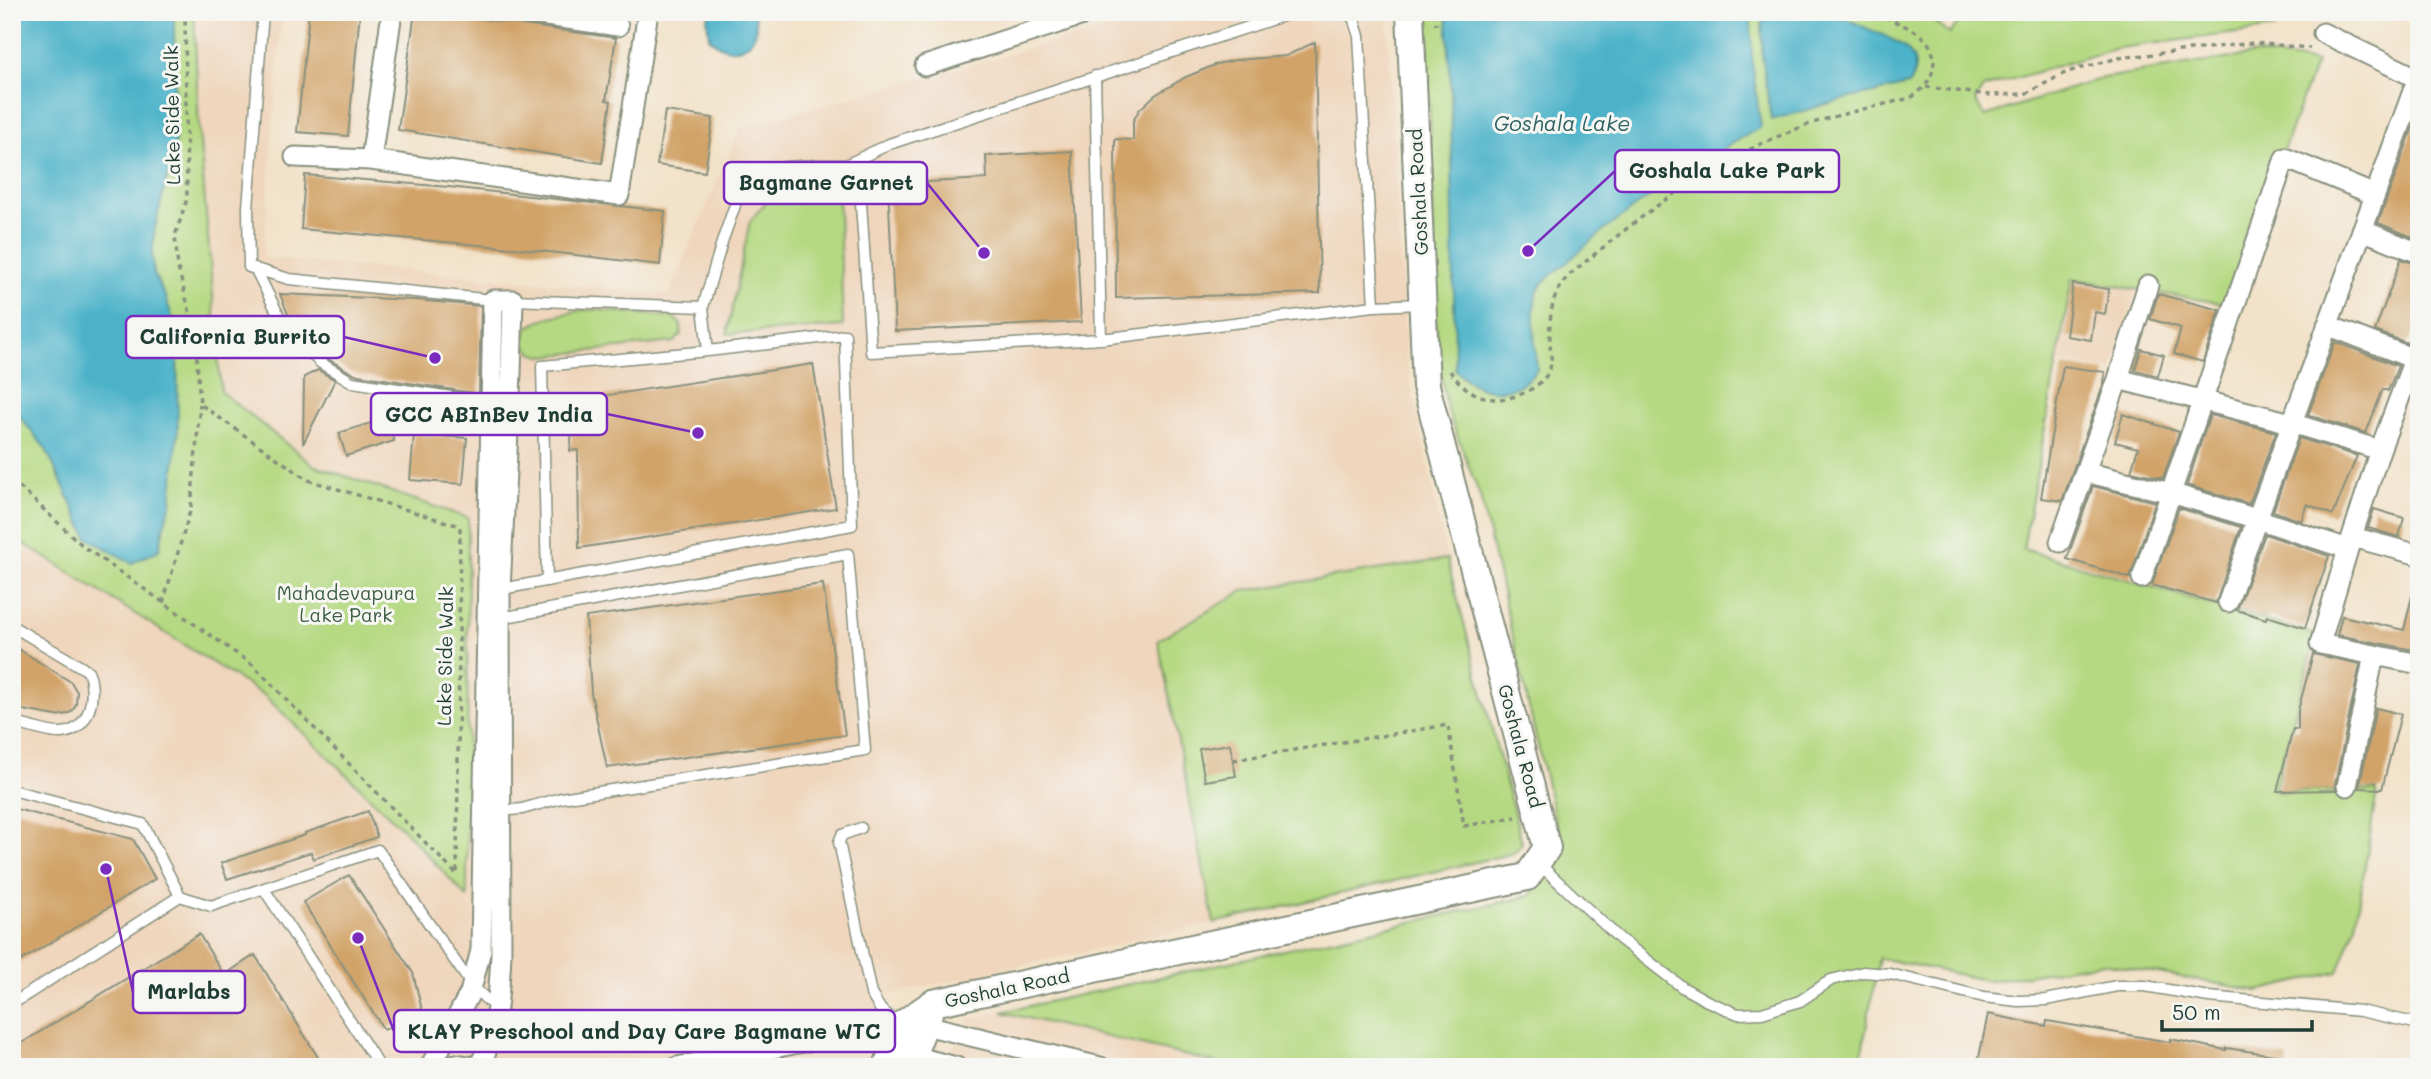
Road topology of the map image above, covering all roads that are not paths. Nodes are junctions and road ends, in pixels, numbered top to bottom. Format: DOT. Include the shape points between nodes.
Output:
graph roads {
  1 [pos="263,12"];
  2 [pos="392,12"];
  3 [pos="518,12"];
  4 [pos="648,12"];
  5 [pos="1092,12"];
  6 [pos="1295,12"];
  7 [pos="1341,12"];
  8 [pos="1410,12"];
  9 [pos="562,15"];
  10 [pos="618,26"];
  11 [pos="2323,33"];
  12 [pos="925,66"];
  13 [pos="1095,76"];
  14 [pos="2418,79"];
  15 [pos="295,157"];
  16 [pos="371,160"];
  17 [pos="846,165"];
  18 [pos="2375,195"];
  19 [pos="2362,230"];
  20 [pos="2419,253"];
  21 [pos="255,268"];
  22 [pos="2148,285"];
  23 [pos="503,300"];
  24 [pos="1422,304"];
  25 [pos="1374,306"];
  26 [pos="703,307"];
  27 [pos="2328,325"];
  28 [pos="1101,339"];
  29 [pos="709,351"];
  30 [pos="2416,352"];
  31 [pos="2118,379"];
  32 [pos="2411,389"];
  33 [pos="2202,400"];
  34 [pos="491,403"];
  35 [pos="2291,423"];
  36 [pos="2380,450"];
  37 [pos="2085,472"];
  38 [pos="2171,493"];
  39 [pos="2257,519"];
  40 [pos="2060,542"];
  41 [pos="2350,543"];
  42 [pos="2419,555"];
  43 [pos="2142,578"];
  44 [pos="547,581"];
  45 [pos="499,589"];
  46 [pos="2228,602"];
  47 [pos="499,618"];
  48 [pos="12,626"];
  49 [pos="2374,655"];
  50 [pos="2419,664"];
  51 [pos="12,722"];
  52 [pos="2347,786"];
  53 [pos="12,790"];
  54 [pos="499,811"];
  55 [pos="861,828"];
  56 [pos="1537,863"];
  57 [pos="264,889"];
  58 [pos="180,896"];
  59 [pos="473,986"];
  60 [pos="12,1004"];
  61 [pos="498,1010"];
  62 [pos="920,1018"];
  63 [pos="2419,1024"];
  64 [pos="906,1063"];
  65 [pos="380,1067"];
  66 [pos="430,1067"];
  67 [pos="446,1067"];
  68 [pos="477,1067"];
  69 [pos="677,1067"];
  70 [pos="887,1067"];
  71 [pos="956,1067"];
  72 [pos="1100,1067"];
  1 -- 21 [label="lane" via="247,208 249,267"];
  2 -- 16 [label="street"];
  3 -- 9 [label="street"];
  4 -- 16 [label="street" via="619,195"];
  5 -- 12 [label="street"];
  6 -- 13 [label="lane"];
  7 -- 25 [label="lane" via="1353,17 1359,36"];
  8 -- 24 [label="street, Goshala Road"];
  9 -- 10 [label="street"];
  11 -- 14 [label="street"];
  13 -- 17 [label="lane" via="889,144"];
  13 -- 28 [label="lane"];
  14 -- 18 [label="street"];
  15 -- 16 [label="street"];
  17 -- 26 [label="lane" via="785,167 745,177"];
  17 -- 28 [label="lane" via="859,173 871,352"];
  18 -- 19 [label="street"];
  18 -- 33 [label="street" via="2285,158"];
  19 -- 20 [label="street"];
  19 -- 27 [label="street"];
  21 -- 23 [label="lane" via="289,279"];
  21 -- 34 [label="lane" via="287,332 321,363 352,382"];
  22 -- 31 [label="street"];
  23 -- 26 [label="lane"];
  23 -- 34 [label="street"];
  23 -- 45 [label="street" via="511,374"];
  24 -- 25 [label="lane"];
  24 -- 56 [label="street, Goshala Road" via="1426,386 1547,848"];
  25 -- 28 [label="lane"];
  26 -- 29 [label="lane"];
  27 -- 30 [label="street"];
  27 -- 35 [label="street"];
  29 -- 44 [label="lane" via="542,366"];
  29 -- 44 [label="lane" via="845,335 852,526"];
  30 -- 32 [label="street"];
  31 -- 33 [label="street"];
  31 -- 37 [label="street"];
  32 -- 36 [label="street"];
  33 -- 35 [label="street"];
  33 -- 38 [label="street"];
  34 -- 59 [label="street" via="481,950"];
  35 -- 36 [label="street"];
  35 -- 39 [label="street"];
  36 -- 41 [label="street"];
  37 -- 38 [label="street"];
  37 -- 40 [label="street"];
  38 -- 39 [label="street"];
  38 -- 43 [label="street"];
  39 -- 41 [label="street"];
  39 -- 46 [label="street"];
  41 -- 42 [label="street"];
  41 -- 49 [label="street" via="2320,644"];
  44 -- 45 [label="lane"];
  45 -- 47 [label="street"];
  47 -- 54 [label="street"];
  47 -- 54 [label="lane" via="848,554 865,750"];
  48 -- 51 [label="lane" via="88,671 93,692 88,713 69,730 60,733"];
  49 -- 50 [label="street"];
  49 -- 52 [label="street"];
  53 -- 58 [label="lane" via="143,824"];
  54 -- 61 [label="street"];
  55 -- 62 [label="lane" via="842,835 839,842 872,993 881,1010"];
  56 -- 62 [label="street, Goshala Road" via="1527,877"];
  56 -- 63 [label="lane" via="1620,939 1682,986 1738,1014 1762,1013 1800,1001 1831,979 1863,972 2018,1001 2145,986 2209,997 2360,1011"];
  57 -- 58 [label="lane" via="211,906"];
  57 -- 59 [label="lane" via="378,850"];
  57 -- 65 [label="lane"];
  58 -- 60 [label="lane"];
  59 -- 61 [label="lane"];
  59 -- 66 [label="street"];
  61 -- 68 [label="street" via="488,1049"];
  62 -- 64 [label="street, Goshala Road"];
  62 -- 69 [label="street"];
  62 -- 70 [label="street"];
  62 -- 72 [label="street"];
  64 -- 71 [label="street"];
  67 -- 68 [label="street"];
}
